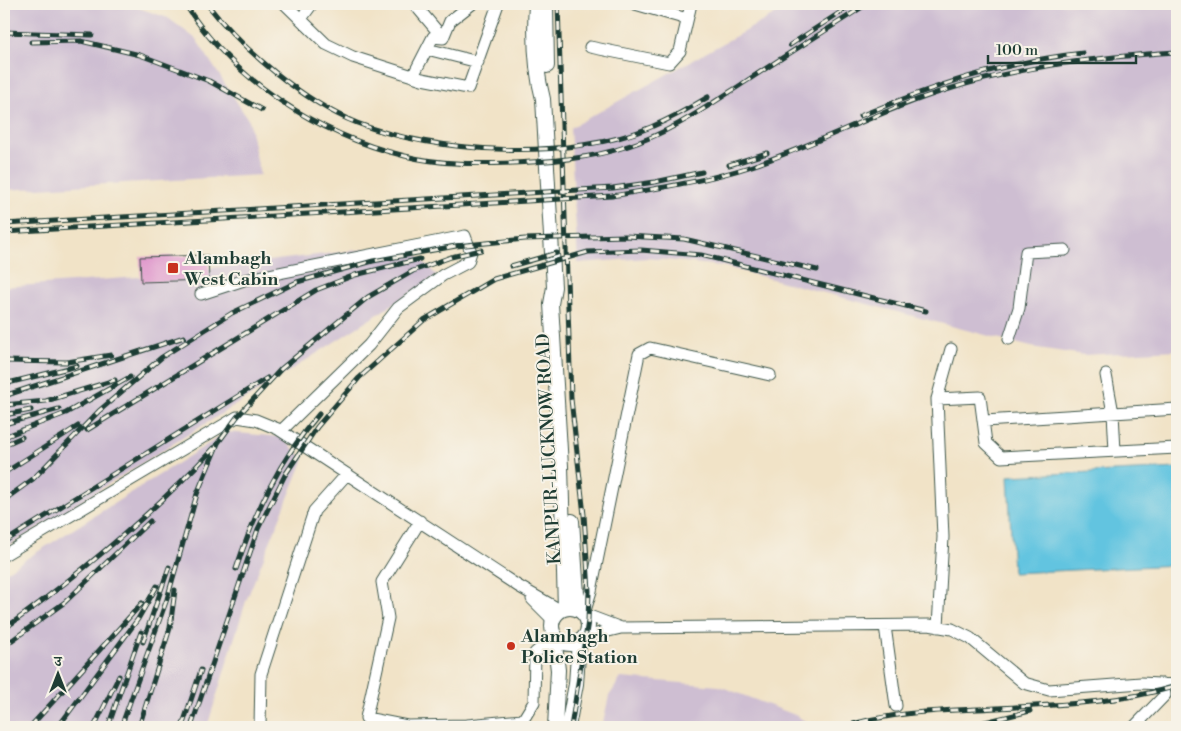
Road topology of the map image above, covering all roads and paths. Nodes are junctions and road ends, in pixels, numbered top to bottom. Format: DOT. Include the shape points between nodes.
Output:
graph roads {
  1 [pos="285,4"];
  2 [pos="312,4"];
  3 [pos="417,4"];
  4 [pos="472,4"];
  5 [pos="498,4"];
  6 [pos="536,4"];
  7 [pos="546,4"];
  8 [pos="635,4"];
  9 [pos="691,4"];
  10 [pos="301,19"];
  11 [pos="688,19"];
  12 [pos="443,38"];
  13 [pos="590,46"];
  14 [pos="427,49"];
  15 [pos="478,62"];
  16 [pos="412,76"];
  17 [pos="543,99"];
  18 [pos="1065,250"];
  19 [pos="201,294"];
  20 [pos="1009,339"];
  21 [pos="951,349"];
  22 [pos="770,375"];
  23 [pos="1106,375"];
  24 [pos="937,399"];
  25 [pos="1177,409"];
  26 [pos="1113,413"];
  27 [pos="985,421"];
  28 [pos="281,431"];
  29 [pos="1177,448"];
  30 [pos="1115,451"];
  31 [pos="347,474"];
  32 [pos="420,521"];
  33 [pos="4,556"];
  34 [pos="568,612"];
  35 [pos="885,626"];
  36 [pos="938,627"];
  37 [pos="621,628"];
  38 [pos="554,637"];
  39 [pos="581,639"];
  40 [pos="1163,684"];
  41 [pos="1177,685"];
  42 [pos="896,706"];
  43 [pos="260,727"];
  44 [pos="555,727"];
  45 [pos="568,727"];
  46 [pos="1134,727"];
  1 -- 10 [label="street"];
  2 -- 10 [label="street"];
  3 -- 12 [label="street"];
  4 -- 12 [label="street" via="450,21"];
  5 -- 15 [label="street"];
  6 -- 17 [label="main road" via="538,81"];
  7 -- 17 [label="main road" via="547,83"];
  8 -- 11 [label="street"];
  9 -- 11 [label="street"];
  10 -- 16 [label="street" via="326,44 353,57"];
  11 -- 13 [label="street" via="680,51 669,63"];
  12 -- 14 [label="street" via="433,37"];
  14 -- 15 [label="street"];
  14 -- 16 [label="street"];
  15 -- 16 [label="street" via="468,88"];
  17 -- 34 [label="main road, KANPUR-LUCKNOW ROAD" via="554,287 560,305 575,591"];
  18 -- 20 [label="street" via="1026,252 1019,308"];
  19 -- 28 [label="street" via="244,280 465,236 471,252 468,262 443,275 398,308 369,345"];
  21 -- 24 [label="street"];
  22 -- 34 [label="street" via="650,348 639,354 591,591"];
  23 -- 26 [label="street"];
  24 -- 27 [label="street" via="980,397"];
  24 -- 36 [label="street" via="943,537"];
  25 -- 26 [label="street"];
  26 -- 27 [label="street"];
  26 -- 30 [label="street"];
  27 -- 30 [label="street" via="986,443 1001,457"];
  28 -- 31 [label="street"];
  28 -- 33 [label="street" via="256,420 237,417"];
  29 -- 30 [label="street"];
  31 -- 32 [label="street"];
  31 -- 43 [label="street" via="314,511 261,674"];
  32 -- 34 [label="street" via="518,586"];
  32 -- 38 [label="street" via="382,582 388,618 366,718 407,726 523,720 534,702 536,653"];
  34 -- 37 [label="street"];
  34 -- 38 [label="main road, KANPUR-LUCKNOW ROAD"];
  34 -- 39 [label="main road, KANPUR-LUCKNOW ROAD" via="588,628"];
  35 -- 36 [label="street"];
  35 -- 37 [label="street"];
  35 -- 42 [label="street"];
  36 -- 40 [label="street" via="952,629 970,638 1024,683 1049,690"];
  37 -- 39 [label="street"];
  38 -- 39 [label="main road" via="566,643"];
  38 -- 44 [label="main road, KANPUR-LUCKNOW ROAD" via="558,670"];
  39 -- 45 [label="main road, KANPUR-LUCKNOW ROAD"];
  40 -- 41 [label="street"];
  40 -- 46 [label="street" via="1165,695"];
}
